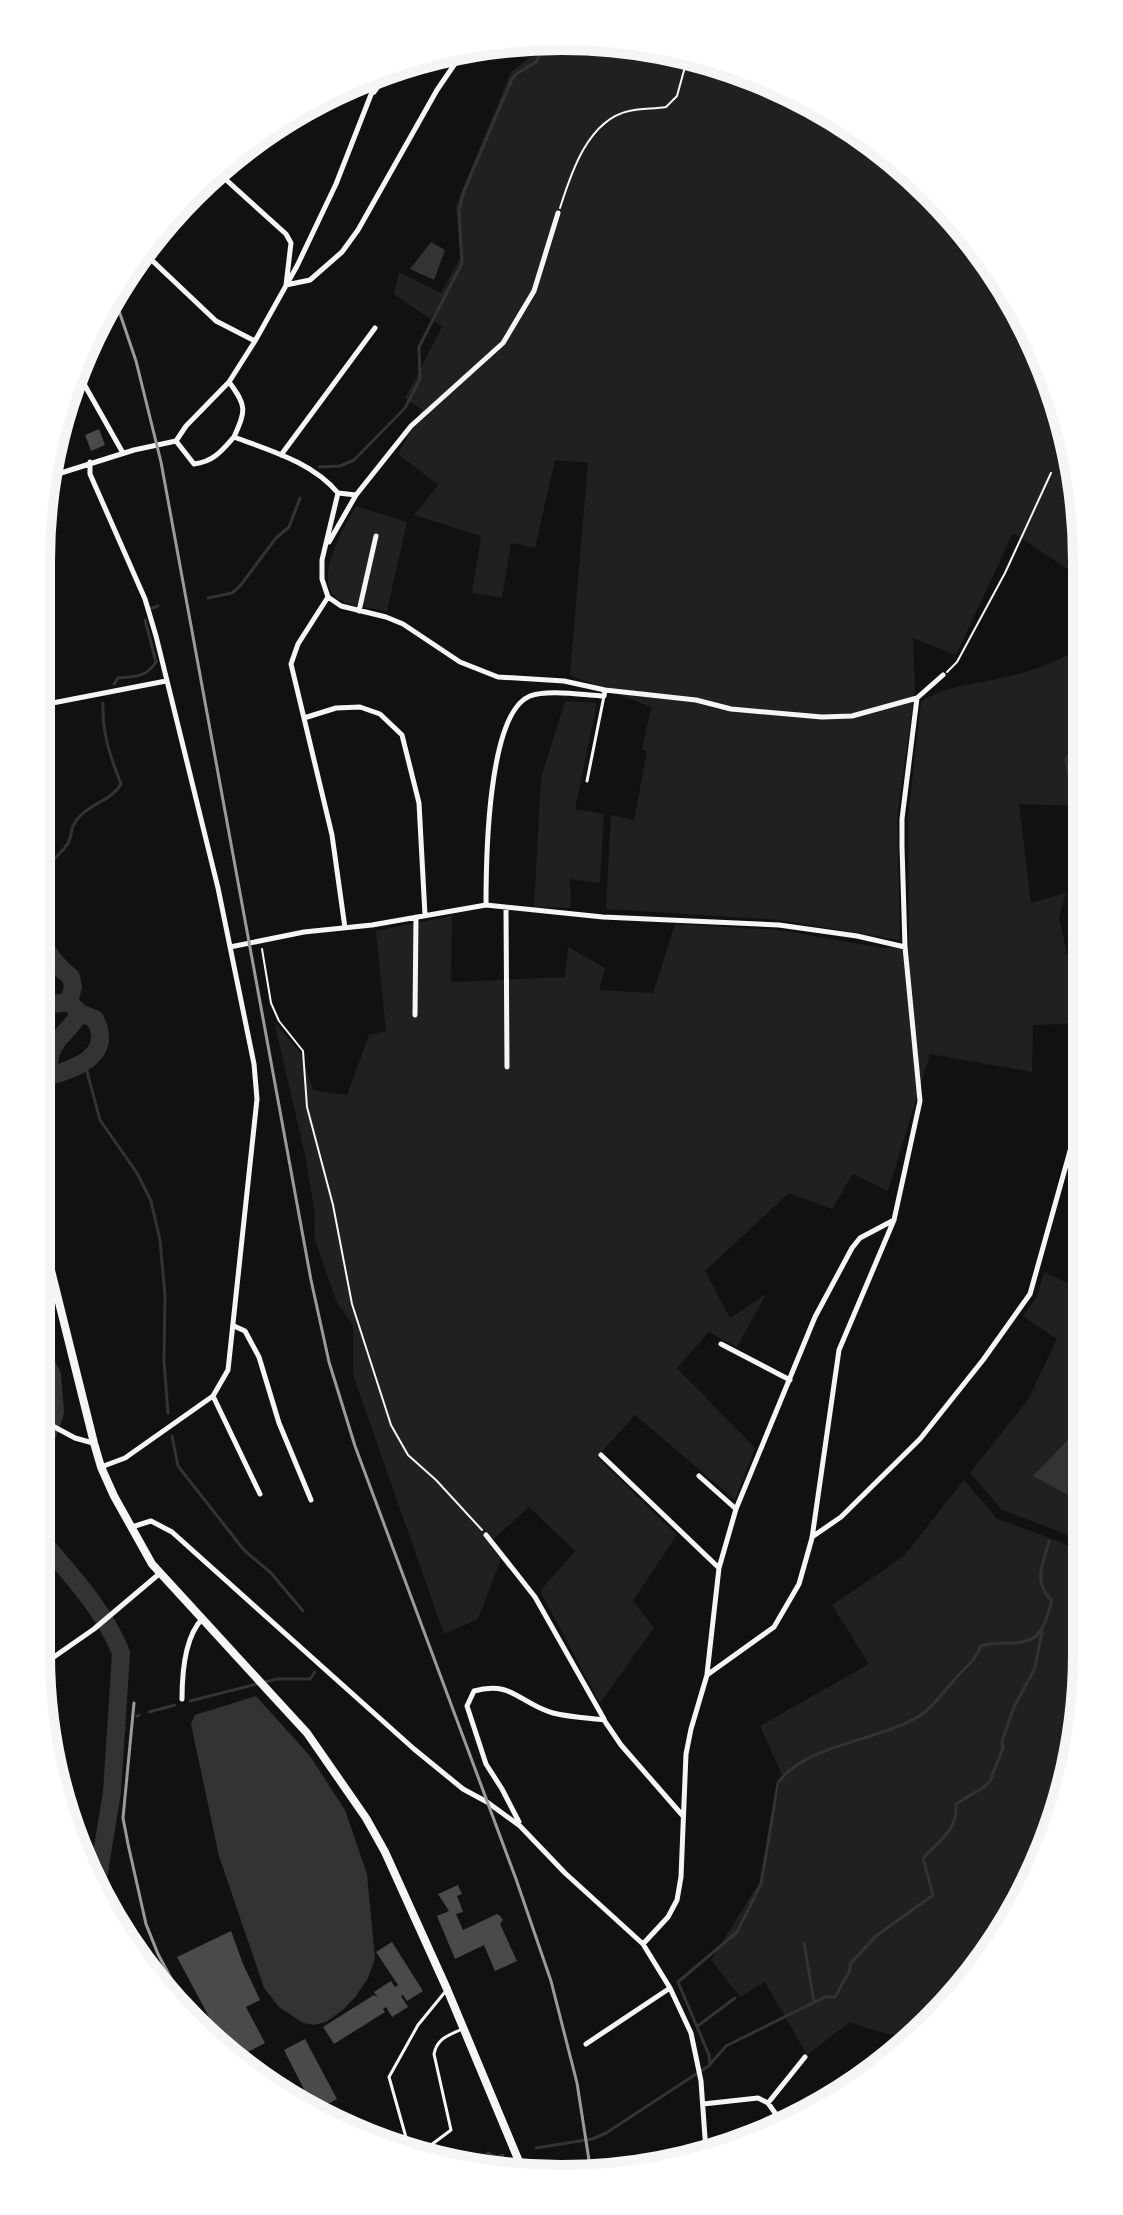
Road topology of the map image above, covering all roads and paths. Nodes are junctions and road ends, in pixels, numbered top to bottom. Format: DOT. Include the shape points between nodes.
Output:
graph roads {
  1 [pos="457,61"];
  2 [pos="685,65"];
  3 [pos="380,83"];
  4 [pos="375,86"];
  5 [pos="370,98"];
  6 [pos="223,177"];
  7 [pos="558,213"];
  8 [pos="150,258"];
  9 [pos="286,285"];
  10 [pos="375,328"];
  11 [pos="255,341"];
  12 [pos="83,382"];
  13 [pos="229,382"];
  14 [pos="234,437"];
  15 [pos="176,441"];
  16 [pos="123,453"];
  17 [pos="281,455"];
  18 [pos="90,462"];
  19 [pos="58,473"];
  20 [pos="1051,473"];
  21 [pos="338,493"];
  22 [pos="356,495"];
  23 [pos="376,536"];
  24 [pos="324,550"];
  25 [pos="328,597"];
  26 [pos="359,611"];
  27 [pos="943,675"];
  28 [pos="166,681"];
  29 [pos="604,693"];
  30 [pos="917,698"];
  31 [pos="50,703"];
  32 [pos="304,718"];
  33 [pos="587,781"];
  34 [pos="486,905"];
  35 [pos="506,908"];
  36 [pos="425,915"];
  37 [pos="416,917"];
  38 [pos="345,928"];
  39 [pos="261,940"];
  40 [pos="230,947"];
  41 [pos="905,947"];
  42 [pos="415,1015"];
  43 [pos="507,1067"];
  44 [pos="1073,1140"];
  45 [pos="894,1220"];
  46 [pos="50,1266"];
  47 [pos="234,1326"];
  48 [pos="721,1344"];
  49 [pos="790,1380"];
  50 [pos="213,1396"];
  51 [pos="50,1425"];
  52 [pos="94,1443"];
  53 [pos="601,1455"];
  54 [pos="101,1467"];
  55 [pos="699,1476"];
  56 [pos="260,1494"];
  57 [pos="311,1500"];
  58 [pos="736,1509"];
  59 [pos="132,1527"];
  60 [pos="486,1535"];
  61 [pos="812,1538"];
  62 [pos="719,1568"];
  63 [pos="159,1574"];
  64 [pos="202,1619"];
  65 [pos="50,1660"];
  66 [pos="707,1675"];
  67 [pos="182,1699"];
  68 [pos="604,1720"];
  69 [pos="684,1817"];
  70 [pos="520,1826"];
  71 [pos="643,1944"];
  72 [pos="670,1988"];
  73 [pos="447,1989"];
  74 [pos="463,2028"];
  75 [pos="586,2044"];
  76 [pos="805,2057"];
  77 [pos="768,2103"];
  78 [pos="703,2104"];
  79 [pos="778,2117"];
  80 [pos="407,2141"];
  81 [pos="706,2144"];
  82 [pos="428,2148"];
  83 [pos="520,2163"];
  1 -- 9 [label="street" via="342,252 310,280"];
  2 -- 7 [label="path" via="677,96 666,107 626,111 600,127 579,158"];
  3 -- 5 [label="street"];
  4 -- 5 [label="street"];
  5 -- 9 [label="street" via="336,184"];
  6 -- 9 [label="street" via="286,234 291,243"];
  7 -- 22 [label="street" via="534,291 503,343 411,426"];
  8 -- 11 [label="street" via="216,321"];
  9 -- 11 [label="street"];
  10 -- 17 [label="street"];
  11 -- 13 [label="street"];
  12 -- 16 [label="street"];
  13 -- 14 [label="street" via="245,414"];
  13 -- 15 [label="street"];
  14 -- 15 [label="street" via="220,454 194,464"];
  14 -- 17 [label="street"];
  15 -- 16 [label="street"];
  16 -- 18 [label="street"];
  17 -- 21 [label="street" via="314,470"];
  18 -- 19 [label="street"];
  18 -- 28 [label="street" via="90,474 145,599"];
  20 -- 27 [label="path" via="1005,573 957,662"];
  21 -- 22 [label="street"];
  21 -- 24 [label="street"];
  22 -- 24 [label="street"];
  23 -- 26 [label="street"];
  24 -- 25 [label="street" via="322,579"];
  25 -- 26 [label="street"];
  25 -- 32 [label="street" via="292,657"];
  26 -- 29 [label="street" via="403,624 460,662 498,677 564,681"];
  27 -- 30 [label="street"];
  28 -- 31 [label="street"];
  28 -- 40 [label="street"];
  29 -- 30 [label="street" via="822,717 852,716"];
  29 -- 33 [label="lane"];
  29 -- 34 [label="street" via="540,693 516,707 494,776"];
  30 -- 41 [label="street" via="902,819"];
  32 -- 36 [label="street" via="360,707 380,714 402,735 419,803"];
  32 -- 38 [label="street" via="332,835"];
  34 -- 35 [label="street"];
  34 -- 36 [label="street"];
  35 -- 41 [label="street" via="779,925"];
  35 -- 43 [label="street"];
  36 -- 37 [label="street"];
  37 -- 38 [label="street"];
  37 -- 42 [label="street"];
  38 -- 39 [label="street"];
  39 -- 40 [label="street"];
  39 -- 60 [label="path" via="271,1003 303,1051 307,1107 352,1304 391,1425 408,1455"];
  40 -- 47 [label="street" via="257,1099"];
  41 -- 45 [label="street" via="920,1101"];
  44 -- 61 [label="street" via="1030,1294 920,1439 841,1517"];
  45 -- 49 [label="street" via="852,1248 815,1317"];
  45 -- 61 [label="street" via="839,1350"];
  46 -- 52 [label="main road"];
  47 -- 50 [label="street" via="228,1370"];
  47 -- 57 [label="street" via="245,1331 259,1357"];
  48 -- 49 [label="street"];
  49 -- 58 [label="street"];
  50 -- 54 [label="street" via="125,1458"];
  50 -- 56 [label="street"];
  51 -- 52 [label="street"];
  52 -- 54 [label="main road"];
  53 -- 62 [label="street"];
  54 -- 59 [label="main road"];
  55 -- 58 [label="street"];
  58 -- 62 [label="street"];
  59 -- 63 [label="main road"];
  59 -- 70 [label="street" via="151,1521 162,1524 414,1749"];
  60 -- 68 [label="street" via="535,1597"];
  61 -- 66 [label="street" via="799,1584 774,1627"];
  62 -- 66 [label="street"];
  63 -- 64 [label="main road"];
  63 -- 65 [label="street"];
  64 -- 67 [label="street" via="193,1629"];
  64 -- 73 [label="main road" via="316,1745 366,1818"];
  66 -- 69 [label="street" via="686,1754"];
  68 -- 69 [label="street"];
  68 -- 70 [label="street" via="549,1712 511,1690 474,1691 467,1706 486,1764"];
  69 -- 71 [label="street" via="677,1900"];
  70 -- 71 [label="street"];
  71 -- 72 [label="street"];
  72 -- 75 [label="street"];
  72 -- 78 [label="street" via="691,2033"];
  73 -- 74 [label="main road"];
  73 -- 80 [label="lane" via="418,2025 389,2077"];
  74 -- 82 [label="lane" via="436,2046 451,2130"];
  74 -- 83 [label="main road"];
  76 -- 77 [label="street"];
  77 -- 78 [label="street" via="758,2098"];
  77 -- 79 [label="street"];
  78 -- 81 [label="street"];
}
